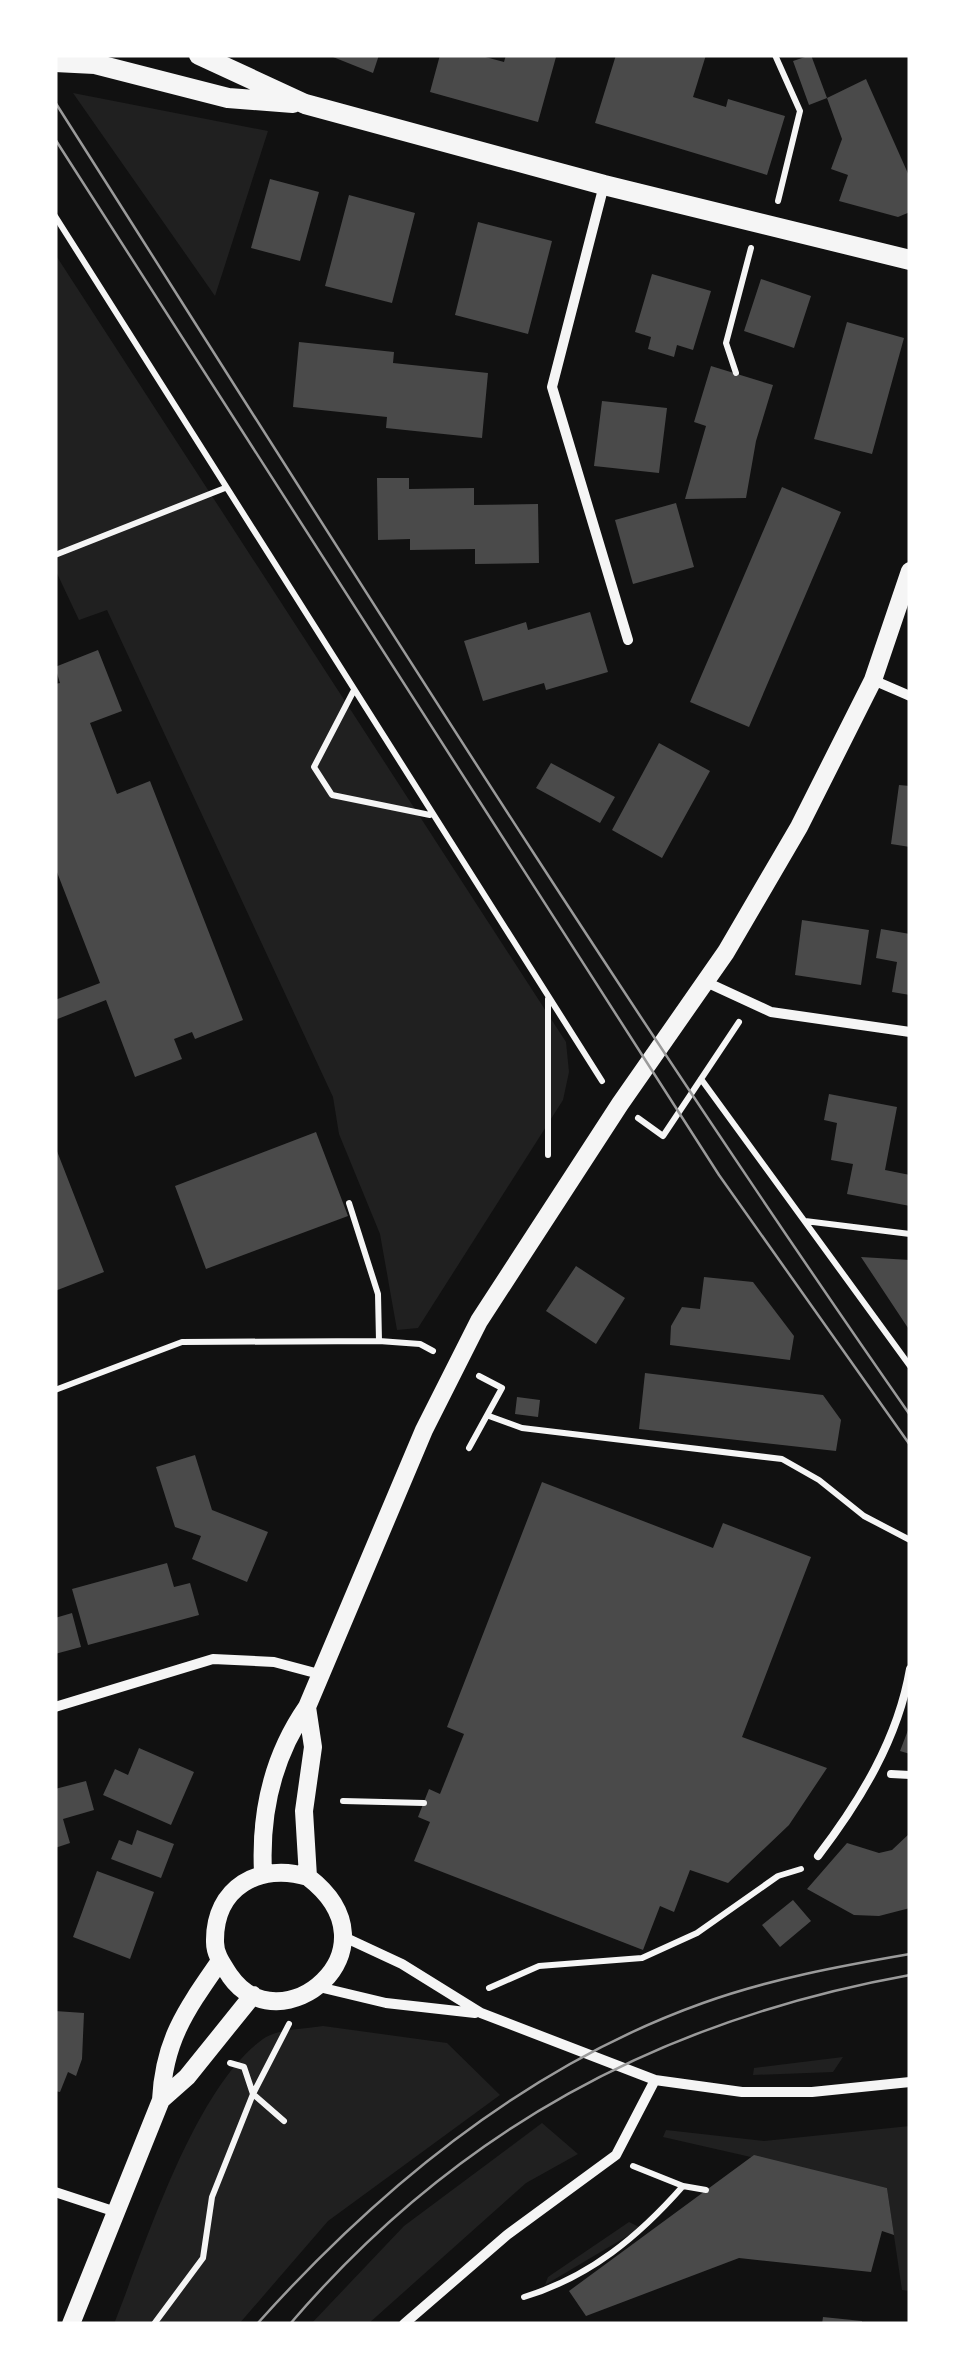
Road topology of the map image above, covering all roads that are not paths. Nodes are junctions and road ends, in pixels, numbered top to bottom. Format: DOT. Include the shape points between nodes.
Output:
graph roads {
  1 [pos="203,55"];
  2 [pos="55,62"];
  3 [pos="305,104"];
  4 [pos="604,185"];
  5 [pos="910,260"];
  6 [pos="910,572"];
  7 [pos="628,640"];
  8 [pos="873,680"];
  9 [pos="910,696"];
  10 [pos="706,982"];
  11 [pos="910,1032"];
  12 [pos="910,1670"];
  13 [pos="318,1674"];
  14 [pos="306,1706"];
  15 [pos="55,1707"];
  16 [pos="891,1774"];
  17 [pos="910,1775"];
  18 [pos="868,1784"];
  19 [pos="877,1790"];
  20 [pos="818,1856"];
  21 [pos="263,1872"];
  22 [pos="308,1878"];
  23 [pos="344,1937"];
  24 [pos="220,1961"];
  25 [pos="319,1987"];
  26 [pos="253,1995"];
  27 [pos="483,2014"];
  28 [pos="655,2080"];
  29 [pos="910,2082"];
  30 [pos="161,2100"];
  31 [pos="55,2192"];
  32 [pos="116,2212"];
  33 [pos="71,2324"];
  34 [pos="404,2324"];
  1 -- 3 [label="main road"];
  2 -- 3 [label="main road" via="112,68 228,98"];
  3 -- 4 [label="main road"];
  4 -- 5 [label="main road"];
  4 -- 7 [label="street" via="552,388"];
  6 -- 8 [label="street"];
  8 -- 9 [label="street"];
  8 -- 10 [label="street" via="799,827"];
  10 -- 11 [label="street" via="752,1006"];
  10 -- 13 [label="street" via="480,1321 424,1430"];
  12 -- 18 [label="lane"];
  13 -- 14 [label="street"];
  13 -- 15 [label="street" via="274,1662 213,1659"];
  14 -- 21 [label="street" via="282,1743 266,1807"];
  14 -- 22 [label="street" via="313,1747 304,1811"];
  16 -- 17 [label="lane"];
  18 -- 19 [label="lane"];
  18 -- 20 [label="lane"];
  21 -- 22 [label="street"];
  21 -- 24 [label="street" via="232,1890 217,1916"];
  22 -- 23 [label="street" via="330,1894"];
  23 -- 25 [label="street" via="333,1972"];
  23 -- 27 [label="street"];
  24 -- 26 [label="street"];
  24 -- 30 [label="street" via="180,2020 162,2063"];
  25 -- 26 [label="street" via="298,1998"];
  25 -- 27 [label="street"];
  26 -- 30 [label="street" via="188,2077"];
  27 -- 28 [label="street"];
  28 -- 29 [label="street" via="742,2092"];
  28 -- 34 [label="street" via="616,2155 506,2235"];
  30 -- 32 [label="street"];
  31 -- 32 [label="street"];
  32 -- 33 [label="street"];
}
